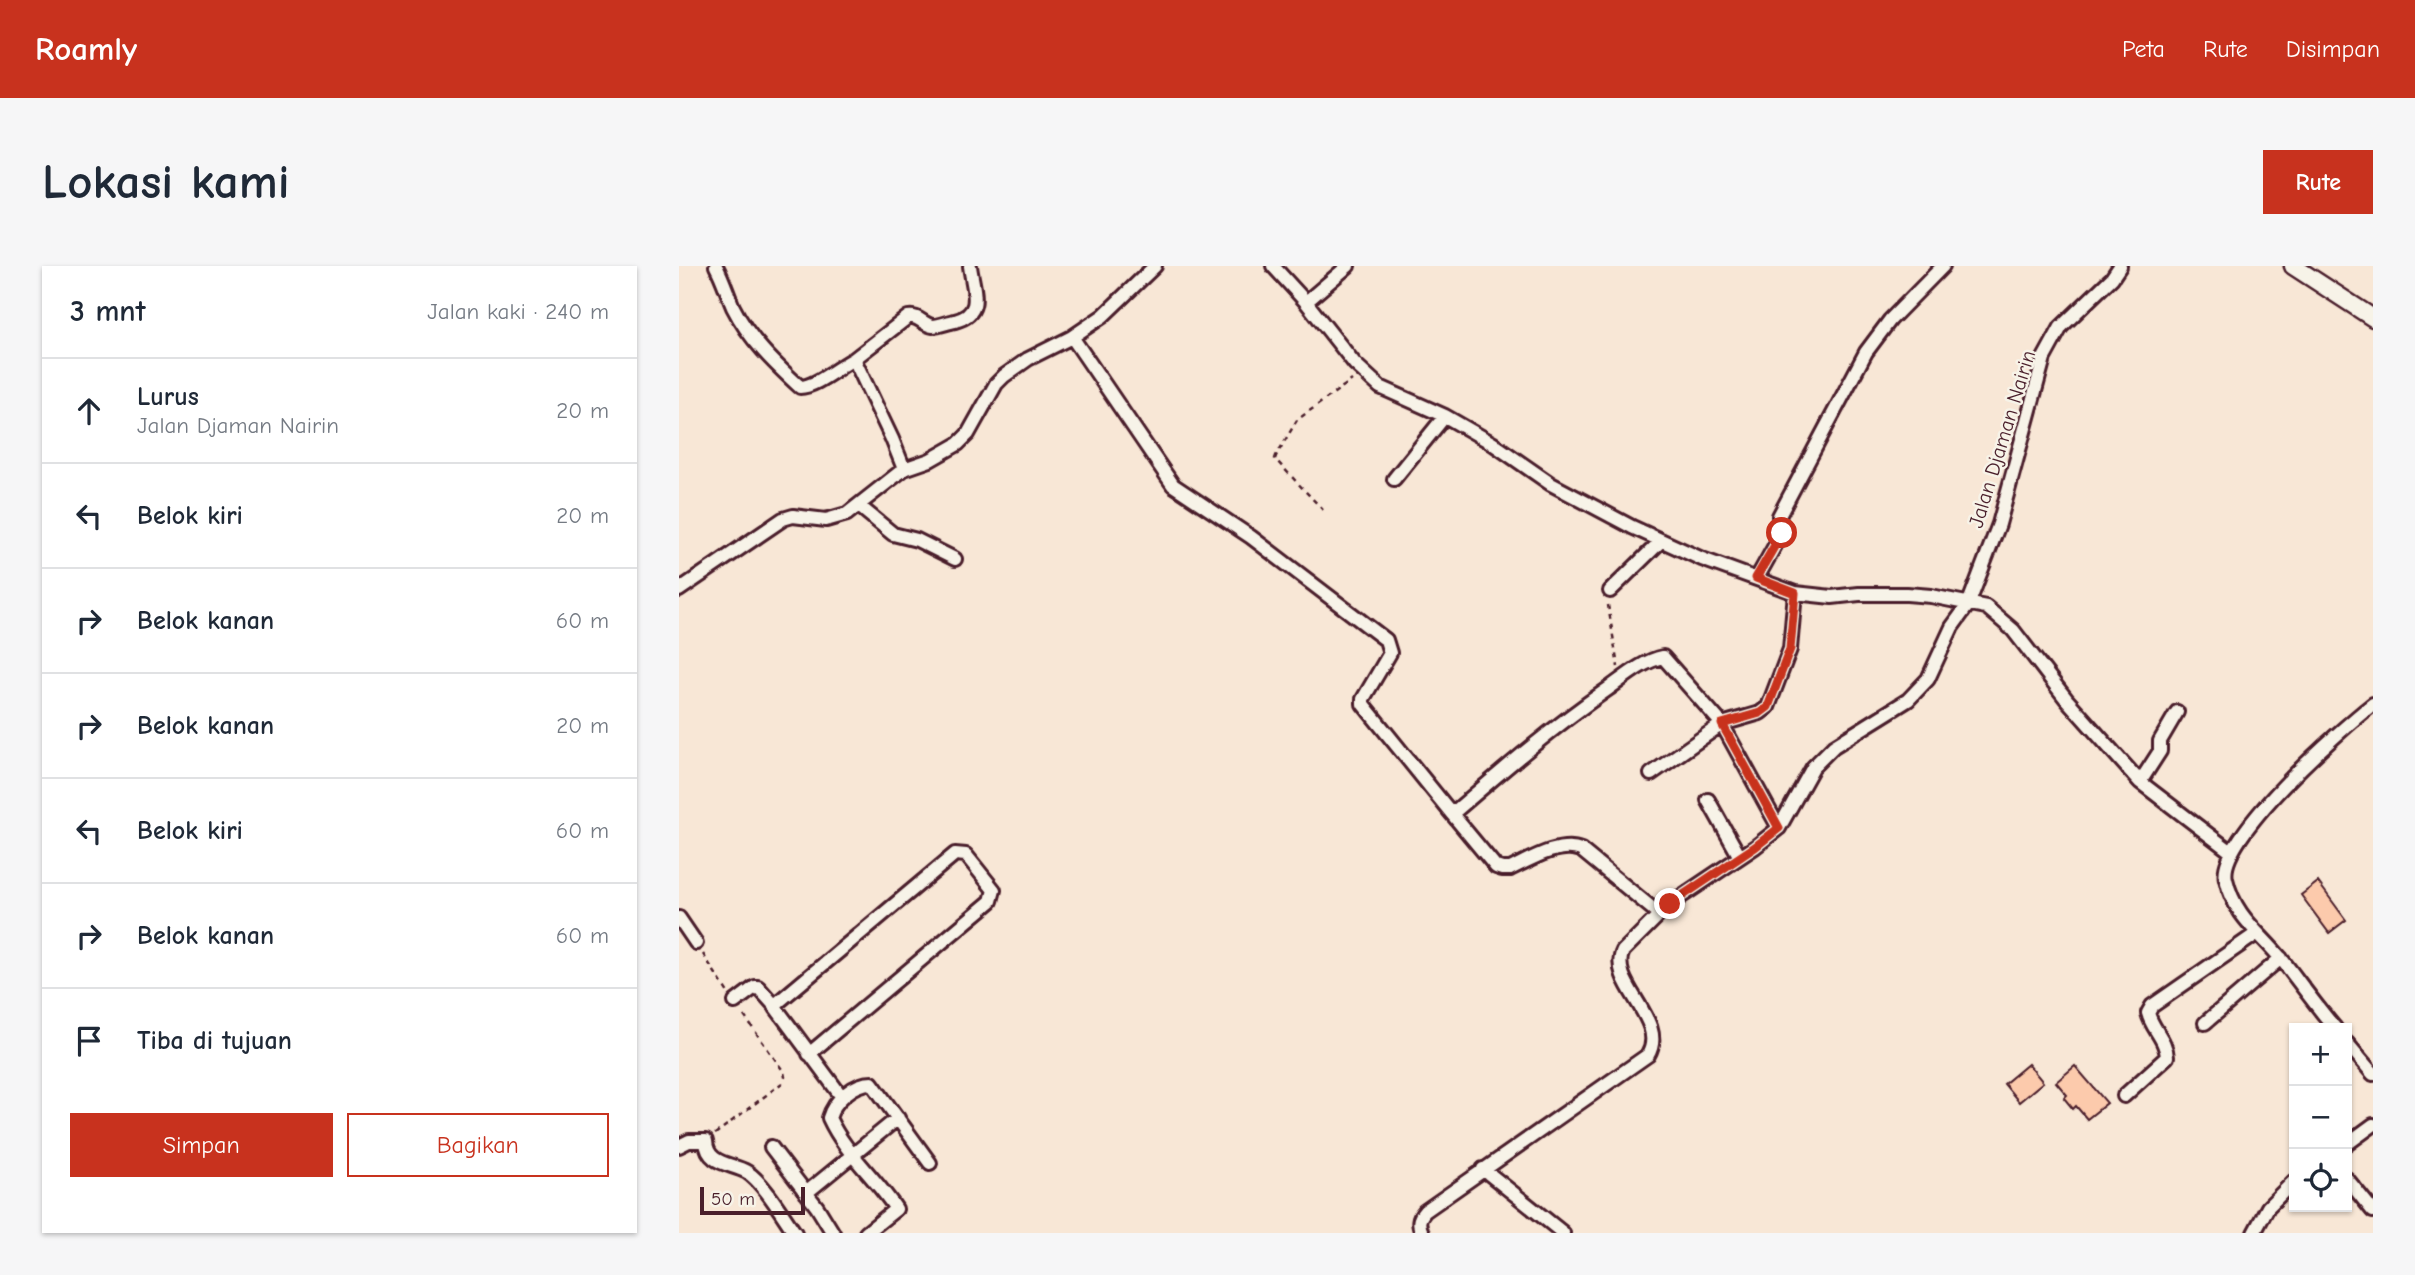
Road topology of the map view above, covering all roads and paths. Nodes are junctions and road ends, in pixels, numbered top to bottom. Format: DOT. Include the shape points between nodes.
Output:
graph roads {
  1 [pos="716,266"];
  2 [pos="970,266"];
  3 [pos="1155,266"];
  4 [pos="1273,266"];
  5 [pos="1348,266"];
  6 [pos="1943,266"];
  7 [pos="2120,266"];
  8 [pos="2293,266"];
  9 [pos="1306,302"];
  10 [pos="2373,318"];
  11 [pos="1072,337"];
  12 [pos="854,359"];
  13 [pos="1363,372"];
  14 [pos="1445,416"];
  15 [pos="904,469"];
  16 [pos="1394,479"];
  17 [pos="859,506"];
  18 [pos="1322,510"];
  19 [pos="1661,541"];
  20 [pos="955,559"];
  21 [pos="1756,578"];
  22 [pos="679,590"];
  23 [pos="1610,592"];
  24 [pos="1795,593"];
  25 [pos="1968,605"];
  26 [pos="1620,680"];
  27 [pos="2373,704"];
  28 [pos="2177,712"];
  29 [pos="1722,724"];
  30 [pos="1651,774"];
  31 [pos="2140,782"];
  32 [pos="1708,800"];
  33 [pos="1453,814"];
  34 [pos="1779,828"];
  35 [pos="2230,851"];
  36 [pos="1740,857"];
  37 [pos="1659,914"];
  38 [pos="679,918"];
  39 [pos="2256,934"];
  40 [pos="696,943"];
  41 [pos="2281,958"];
  42 [pos="735,1002"];
  43 [pos="775,1006"];
  44 [pos="2205,1023"];
  45 [pos="2331,1023"];
  46 [pos="2352,1049"];
  47 [pos="809,1054"];
  48 [pos="2373,1074"];
  49 [pos="2124,1096"];
  50 [pos="842,1097"];
  51 [pos="898,1118"];
  52 [pos="2373,1125"];
  53 [pos="2352,1140"];
  54 [pos="706,1141"];
  55 [pos="679,1146"];
  56 [pos="771,1147"];
  57 [pos="852,1157"];
  58 [pos="930,1163"];
  59 [pos="1483,1169"];
  60 [pos="2352,1185"];
  61 [pos="2289,1186"];
  62 [pos="806,1193"];
  63 [pos="2373,1211"];
  64 [pos="795,1233"];
  65 [pos="832,1233"];
  66 [pos="866,1233"];
  67 [pos="1422,1233"];
  68 [pos="1563,1233"];
  69 [pos="2254,1233"];
  1 -- 12 [label="street" via="733,307 757,344 800,387 809,387"];
  2 -- 12 [label="street" via="975,305 967,317 930,326 908,317"];
  3 -- 11 [label="street" via="1111,310"];
  4 -- 9 [label="street"];
  5 -- 9 [label="street"];
  6 -- 21 [label="street" via="1866,352 1779,516 1782,533"];
  7 -- 25 [label="street, Jalan Djaman Nairin" via="2061,327 2043,358 2006,503"];
  8 -- 10 [label="main road"];
  9 -- 13 [label="street"];
  11 -- 15 [label="street" via="1047,348 996,384 958,444"];
  11 -- 33 [label="street" via="1173,485 1251,537 1386,640 1390,653 1363,704"];
  12 -- 15 [label="street"];
  13 -- 14 [label="street" via="1380,387"];
  13 -- 18 [label="path" via="1297,420 1275,459"];
  14 -- 16 [label="street"];
  14 -- 19 [label="street" via="1551,484"];
  15 -- 17 [label="street"];
  17 -- 20 [label="street" via="893,534"];
  17 -- 22 [label="street" via="837,519 783,519"];
  19 -- 21 [label="street"];
  19 -- 23 [label="street"];
  21 -- 24 [label="street"];
  23 -- 26 [label="path"];
  24 -- 25 [label="street" via="1832,597 1907,594"];
  24 -- 29 [label="street" via="1790,649 1768,707"];
  25 -- 31 [label="street" via="1986,607 2013,630"];
  25 -- 34 [label="street, Jalan Djaman Nairin" via="1919,690 1824,756"];
  26 -- 29 [label="street" via="1664,657"];
  26 -- 33 [label="street" via="1533,745"];
  27 -- 35 [label="street" via="2311,757"];
  28 -- 31 [label="street"];
  29 -- 30 [label="street"];
  29 -- 34 [label="street"];
  31 -- 35 [label="street"];
  32 -- 36 [label="street"];
  33 -- 37 [label="street" via="1496,867 1510,869 1575,847"];
  34 -- 36 [label="street"];
  35 -- 39 [label="street" via="2226,878 2235,903"];
  36 -- 37 [label="street"];
  37 -- 59 [label="street" via="1619,958 1651,1032 1647,1055"];
  38 -- 40 [label="street"];
  39 -- 41 [label="street"];
  39 -- 49 [label="street" via="2152,1006 2148,1013 2167,1057"];
  40 -- 42 [label="path"];
  41 -- 44 [label="street"];
  41 -- 45 [label="street"];
  42 -- 43 [label="street" via="755,987"];
  42 -- 54 [label="path" via="785,1077"];
  43 -- 47 [label="street"];
  43 -- 47 [label="street" via="955,854 966,855 994,890 991,901"];
  46 -- 48 [label="street"];
  47 -- 50 [label="street"];
  50 -- 51 [label="street" via="863,1083 872,1083"];
  50 -- 57 [label="street" via="829,1118"];
  51 -- 57 [label="street"];
  51 -- 58 [label="street"];
  52 -- 53 [label="street"];
  54 -- 55 [label="street"];
  54 -- 64 [label="street" via="716,1160 750,1174"];
  56 -- 62 [label="street"];
  57 -- 62 [label="street"];
  57 -- 66 [label="street" via="896,1209"];
  59 -- 67 [label="street" via="1425,1211 1419,1224"];
  59 -- 68 [label="street"];
  60 -- 63 [label="street"];
  61 -- 69 [label="street" via="2268,1207"];
  62 -- 65 [label="street"];
}
